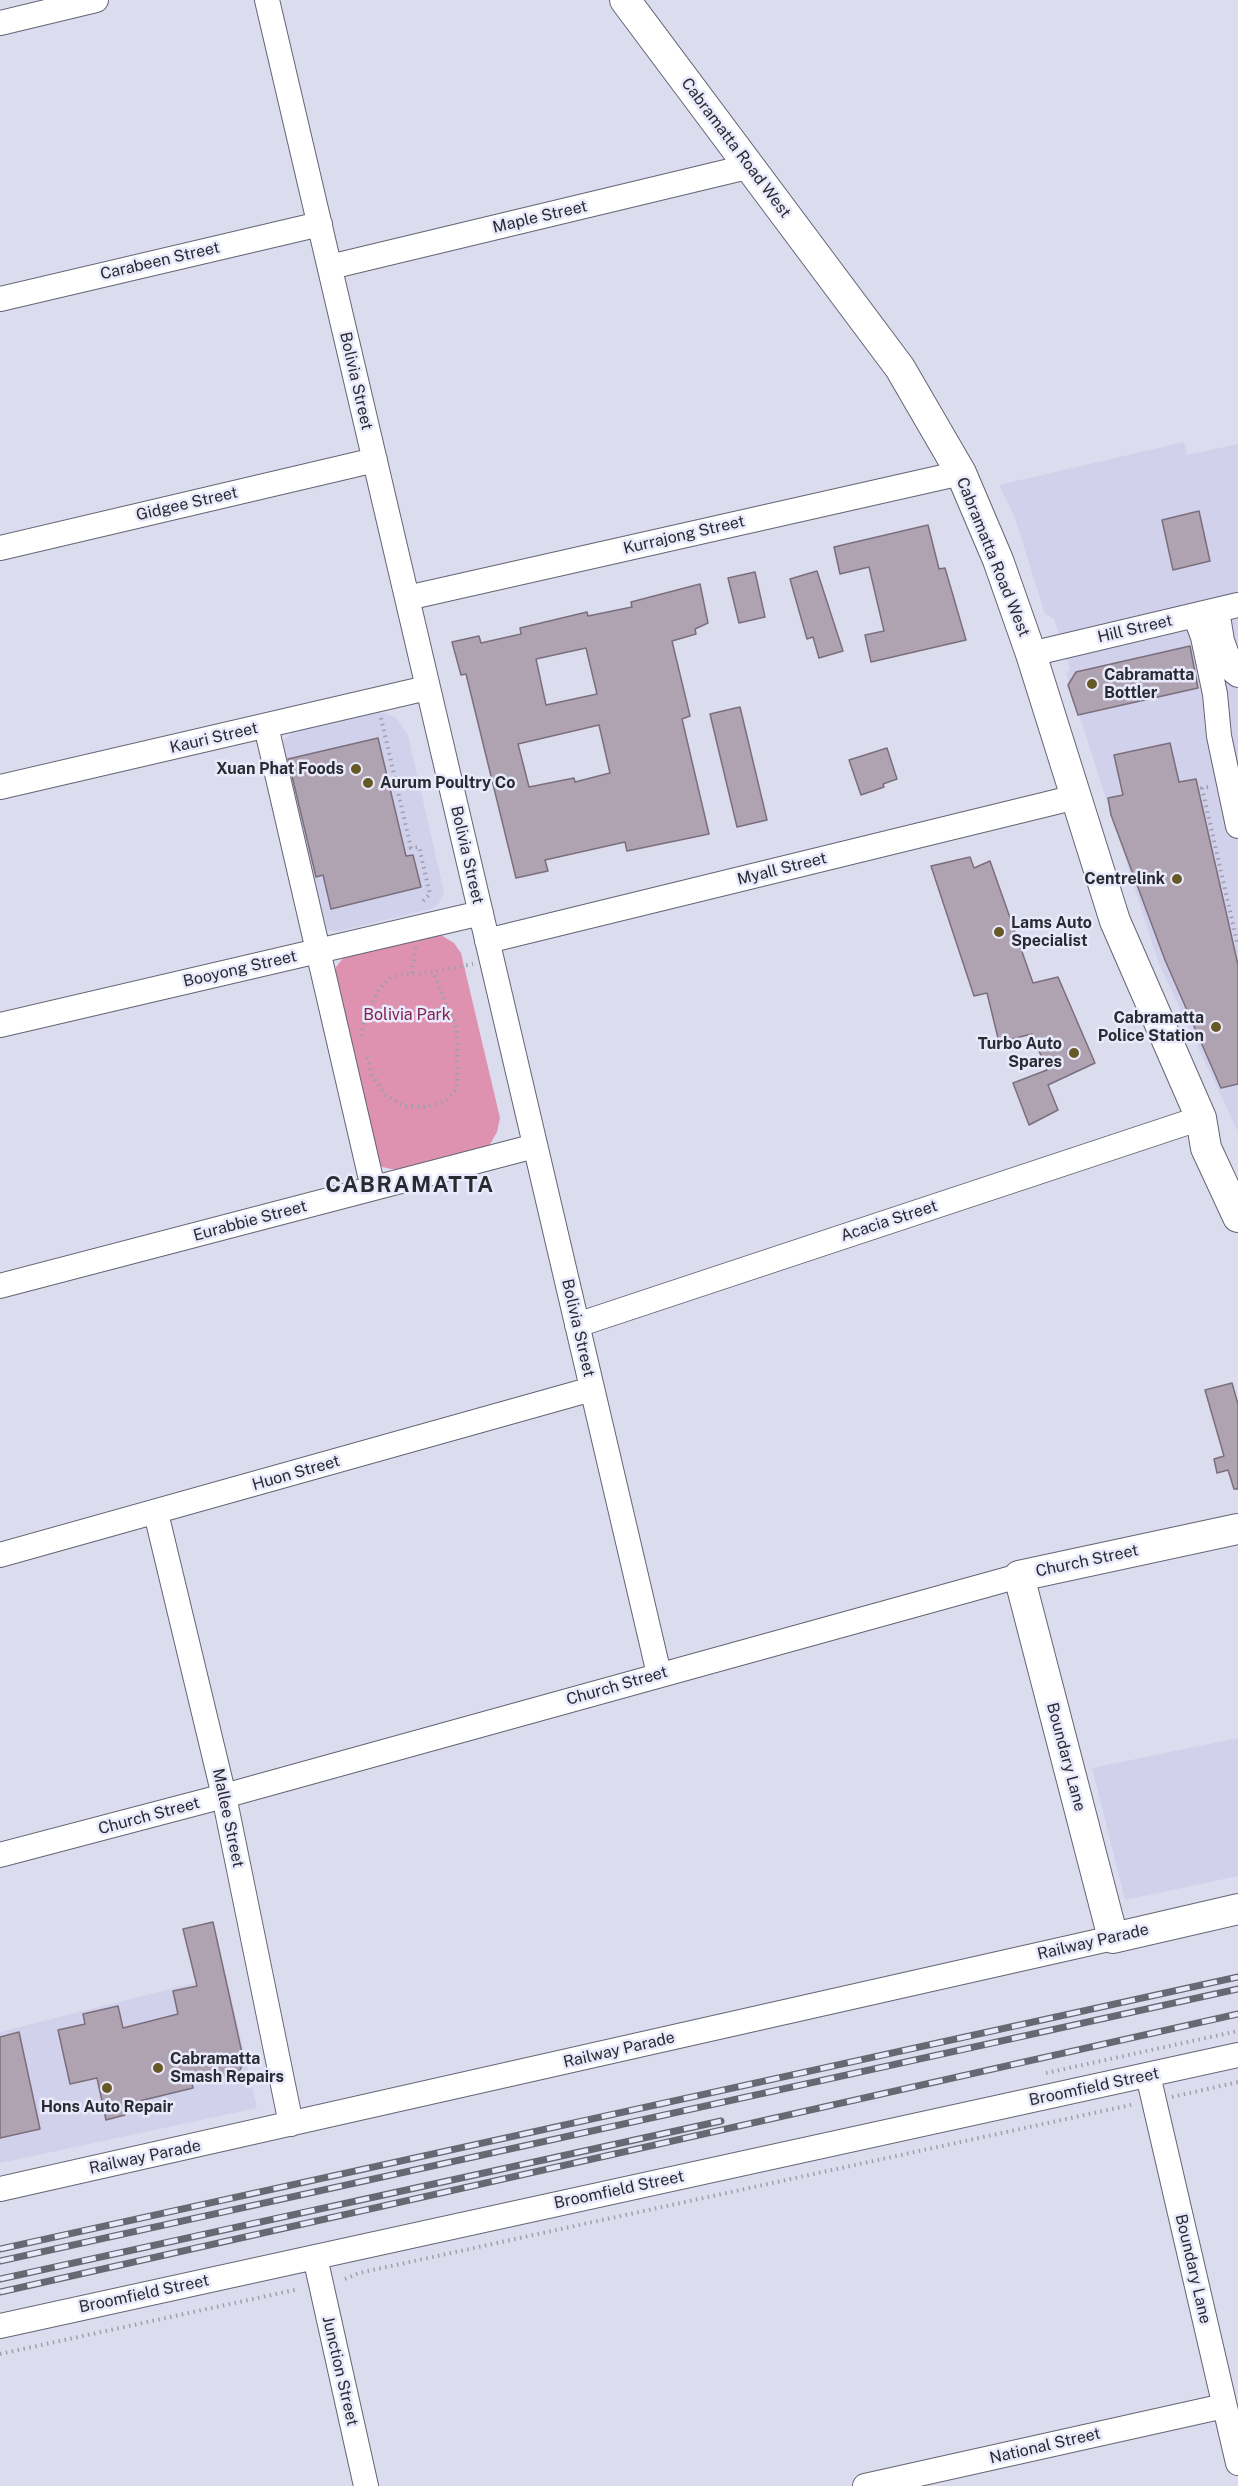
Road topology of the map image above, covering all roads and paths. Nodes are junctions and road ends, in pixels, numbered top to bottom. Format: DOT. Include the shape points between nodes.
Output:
graph roads {
  1 [pos="96,0"];
  2 [pos="267,0"];
  3 [pos="625,0"];
  4 [pos="0,23"];
  5 [pos="751,166"];
  6 [pos="320,224"];
  7 [pos="330,267"];
  8 [pos="0,298"];
  9 [pos="375,460"];
  10 [pos="961,473"];
  11 [pos="0,548"];
  12 [pos="407,598"];
  13 [pos="1217,610"];
  14 [pos="1031,654"];
  15 [pos="1238,675"];
  16 [pos="427,688"];
  17 [pos="377,700"];
  18 [pos="267,726"];
  19 [pos="1229,743"];
  20 [pos="1218,784"];
  21 [pos="0,787"];
  22 [pos="1076,797"];
  23 [pos="1238,826"];
  24 [pos="414,907"];
  25 [pos="481,913"];
  26 [pos="1238,942"];
  27 [pos="320,950"];
  28 [pos="489,951"];
  29 [pos="433,972"];
  30 [pos="0,1026"];
  31 [pos="362,1040"];
  32 [pos="365,1053"];
  33 [pos="1201,1118"];
  34 [pos="535,1146"];
  35 [pos="1238,1174"];
  36 [pos="373,1188"];
  37 [pos="1238,1217"];
  38 [pos="0,1286"];
  39 [pos="577,1325"];
  40 [pos="592,1389"];
  41 [pos="156,1513"];
  42 [pos="1238,1529"];
  43 [pos="0,1555"];
  44 [pos="1019,1576"];
  45 [pos="658,1674"];
  46 [pos="224,1796"];
  47 [pos="0,1855"];
  48 [pos="1238,1909"];
  49 [pos="1113,1938"];
  50 [pos="1238,2055"];
  51 [pos="1148,2075"];
  52 [pos="1238,2082"];
  53 [pos="1172,2097"];
  54 [pos="1136,2104"];
  55 [pos="291,2124"];
  56 [pos="0,2188"];
  57 [pos="315,2257"];
  58 [pos="345,2279"];
  59 [pos="299,2289"];
  60 [pos="0,2326"];
  61 [pos="0,2355"];
  62 [pos="1224,2406"];
  63 [pos="1238,2463"];
  64 [pos="366,2486"];
  65 [pos="865,2486"];
  1 -- 4 [label="street"];
  2 -- 6 [label="street, Bolivia Street"];
  3 -- 5 [label="main road, Cabramatta Road West"];
  5 -- 7 [label="street, Maple Street"];
  5 -- 10 [label="main road, Cabramatta Road West" via="900,368"];
  6 -- 7 [label="street, Bolivia Street"];
  6 -- 8 [label="street, Carabeen Street"];
  7 -- 9 [label="street, Bolivia Street"];
  9 -- 11 [label="street, Gidgee Street"];
  9 -- 12 [label="street, Bolivia Street"];
  10 -- 12 [label="street, Kurrajong Street"];
  10 -- 14 [label="main road, Cabramatta Road West" via="998,560"];
  12 -- 16 [label="street, Bolivia Street"];
  13 -- 14 [label="street, Hill Street"];
  13 -- 15 [label="street" via="1222,641"];
  13 -- 19 [label="street" via="1203,637"];
  14 -- 22 [label="main road, Cabramatta Road West"];
  16 -- 17 [label="street, Kauri Street"];
  16 -- 25 [label="street, Bolivia Street"];
  17 -- 18 [label="street, Kauri Street"];
  17 -- 24 [label="path" via="411,848 419,847 430,894"];
  18 -- 21 [label="street, Kauri Street"];
  18 -- 27 [label="street"];
  19 -- 23 [label="street"];
  20 -- 26 [label="path" via="1202,788"];
  22 -- 28 [label="street, Myall Street"];
  22 -- 33 [label="main road, Cabramatta Road West" via="1115,921"];
  25 -- 27 [label="street, Booyong Street"];
  25 -- 28 [label="street, Bolivia Street"];
  27 -- 30 [label="street, Booyong Street"];
  27 -- 36 [label="street"];
  28 -- 29 [label="path"];
  28 -- 34 [label="street, Bolivia Street"];
  29 -- 31 [label="path" via="392,976 379,989 360,1033"];
  29 -- 32 [label="path" via="457,1029 457,1089 444,1102 426,1107 404,1106 385,1095 372,1075"];
  33 -- 35 [label="main road, Cabramatta Road West" via="1222,1141"];
  33 -- 37 [label="main road, Cabramatta Road West" via="1206,1148"];
  33 -- 39 [label="street, Acacia Street"];
  34 -- 36 [label="street, Eurabbie Street"];
  34 -- 39 [label="street, Bolivia Street"];
  36 -- 38 [label="street, Eurabbie Street"];
  39 -- 40 [label="street, Bolivia Street"];
  40 -- 41 [label="street, Huon Street"];
  40 -- 45 [label="street, Bolivia Street"];
  41 -- 43 [label="street, Huon Street"];
  41 -- 46 [label="street, Mallee Street"];
  42 -- 44 [label="main road, Church Street"];
  44 -- 45 [label="street, Church Street"];
  44 -- 49 [label="main road, Boundary Lane"];
  45 -- 46 [label="street, Church Street"];
  46 -- 47 [label="street, Church Street"];
  46 -- 55 [label="street, Mallee Street"];
  48 -- 49 [label="main road, Railway Parade"];
  49 -- 55 [label="street, Railway Parade"];
  50 -- 51 [label="street, Broomfield Street"];
  51 -- 57 [label="street, Broomfield Street"];
  51 -- 62 [label="street, Boundary Lane"];
  52 -- 53 [label="path"];
  54 -- 58 [label="path"];
  55 -- 56 [label="street, Railway Parade"];
  57 -- 60 [label="street, Broomfield Street"];
  57 -- 64 [label="street, Junction Street"];
  59 -- 61 [label="path"];
  62 -- 63 [label="street, Boundary Lane"];
  62 -- 65 [label="street, National Street"];
}
